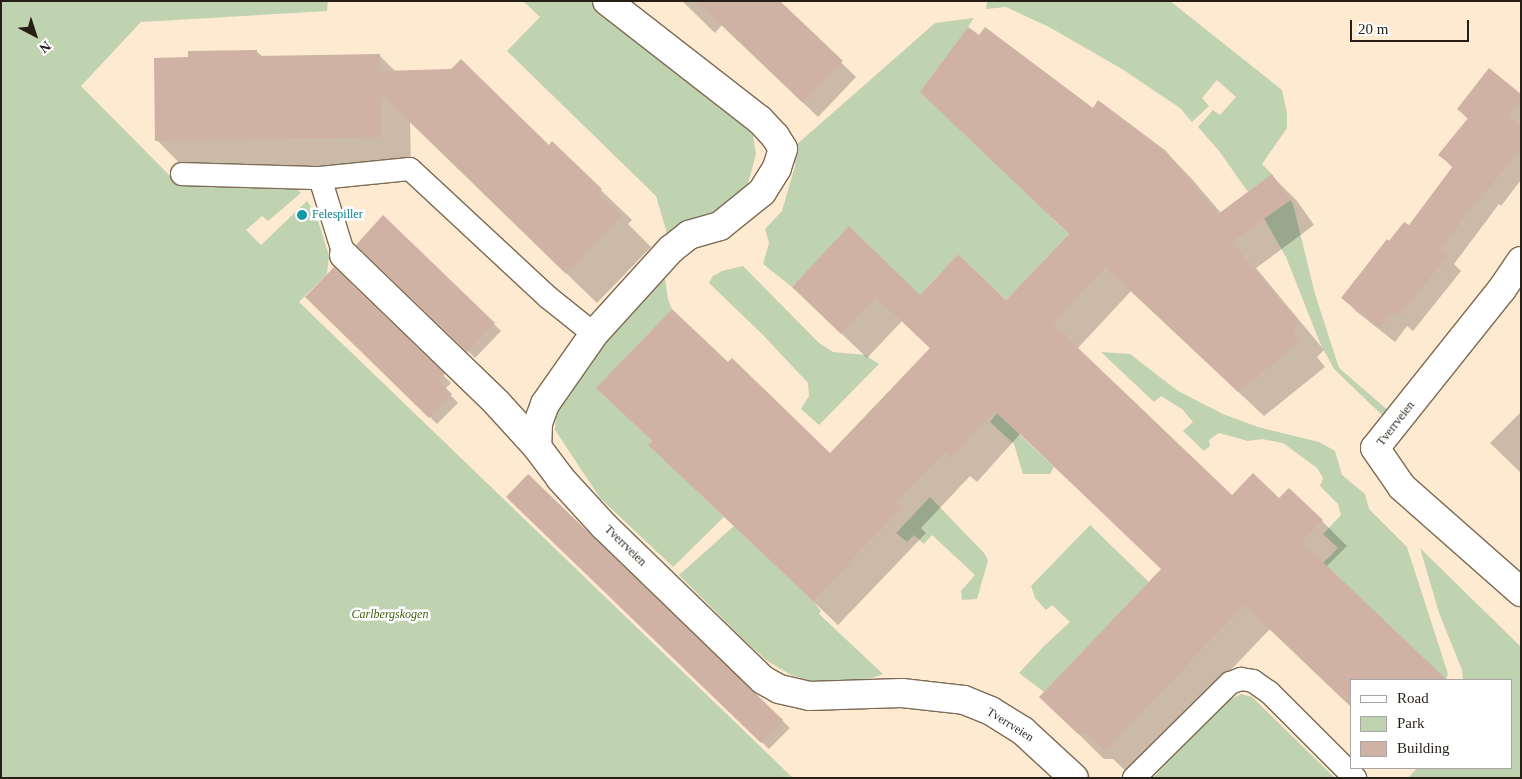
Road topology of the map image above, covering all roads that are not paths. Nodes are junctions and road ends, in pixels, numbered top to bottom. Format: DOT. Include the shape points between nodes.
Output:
graph roads {
  1 [pos="608,1"];
  2 [pos="182,174"];
  3 [pos="320,178"];
  4 [pos="344,255"];
  5 [pos="1521,261"];
  6 [pos="594,334"];
  7 [pos="537,448"];
  8 [pos="1521,592"];
  9 [pos="1074,778"];
  10 [pos="1134,778"];
  11 [pos="1355,778"];
  1 -- 6 [label="street" via="760,120 776,136 783,149 777,168 762,192 720,226 689,235 670,249"];
  2 -- 3 [label="lane"];
  3 -- 4 [label="lane"];
  3 -- 6 [label="lane" via="410,169 535,286"];
  4 -- 7 [label="street, Tverrveien" via="496,403"];
  5 -- 8 [label="street, Tverrveien" via="1375,448 1402,487"];
  6 -- 7 [label="street" via="545,404 538,422"];
  7 -- 9 [label="street, Tverrveien" via="604,526 763,680 779,690 809,696 902,693 941,705 964,700 991,711 1023,731"];
  10 -- 11 [label="lane" via="1230,683 1241,679 1253,681 1269,692"];
}
